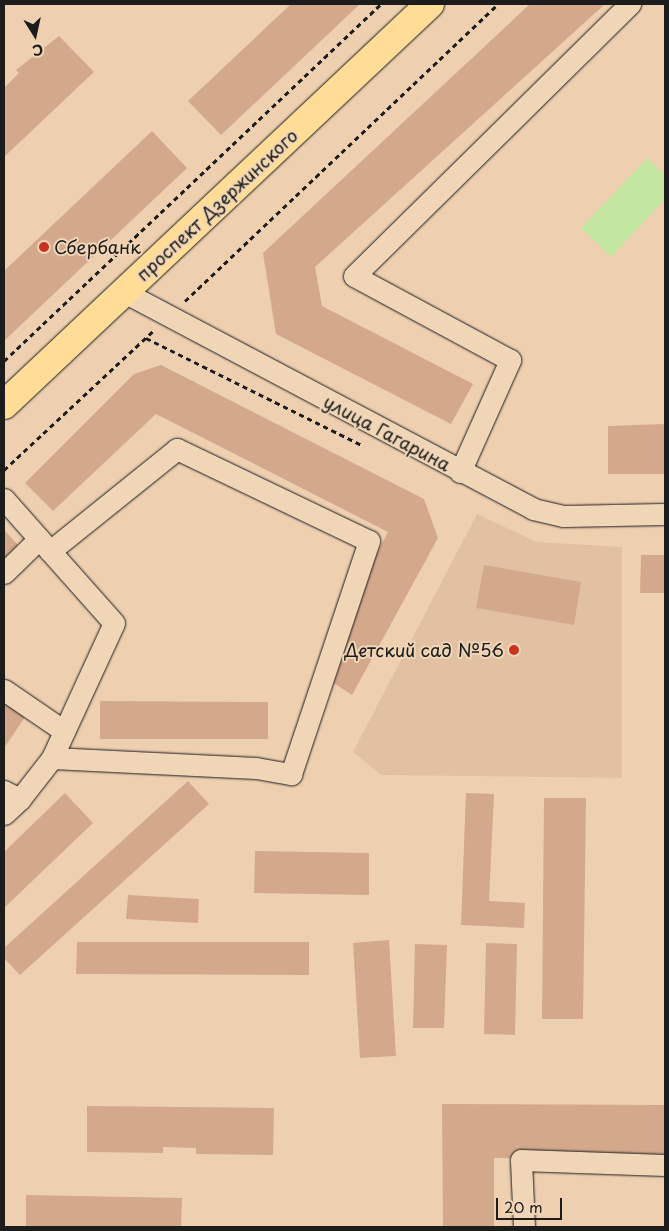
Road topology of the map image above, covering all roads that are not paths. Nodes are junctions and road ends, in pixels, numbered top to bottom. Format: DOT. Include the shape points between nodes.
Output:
graph roads {
  1 [pos="430,4"];
  2 [pos="630,4"];
  3 [pos="124,292"];
  4 [pos="4,405"];
  5 [pos="460,472"];
  6 [pos="4,499"];
  7 [pos="665,514"];
  8 [pos="44,545"];
  9 [pos="4,573"];
  10 [pos="4,690"];
  11 [pos="64,731"];
  12 [pos="52,758"];
  13 [pos="12,795"];
  14 [pos="4,814"];
  15 [pos="665,1165"];
  16 [pos="524,1227"];
  1 -- 3 [label="main road, проспект Дзержинского"];
  2 -- 5 [label="street" via="354,276 510,360"];
  3 -- 4 [label="main road, проспект Дзержинского"];
  3 -- 5 [label="street, улица Гагарина"];
  5 -- 7 [label="street, улица Гагарина" via="533,510 562,516"];
  6 -- 8 [label="street"];
  8 -- 9 [label="street"];
  8 -- 11 [label="street" via="114,623"];
  8 -- 12 [label="street" via="177,449 368,541 291,774 256,768"];
  10 -- 11 [label="street"];
  11 -- 12 [label="street"];
  12 -- 13 [label="street"];
  13 -- 14 [label="street"];
  15 -- 16 [label="street" via="521,1160"];
}
